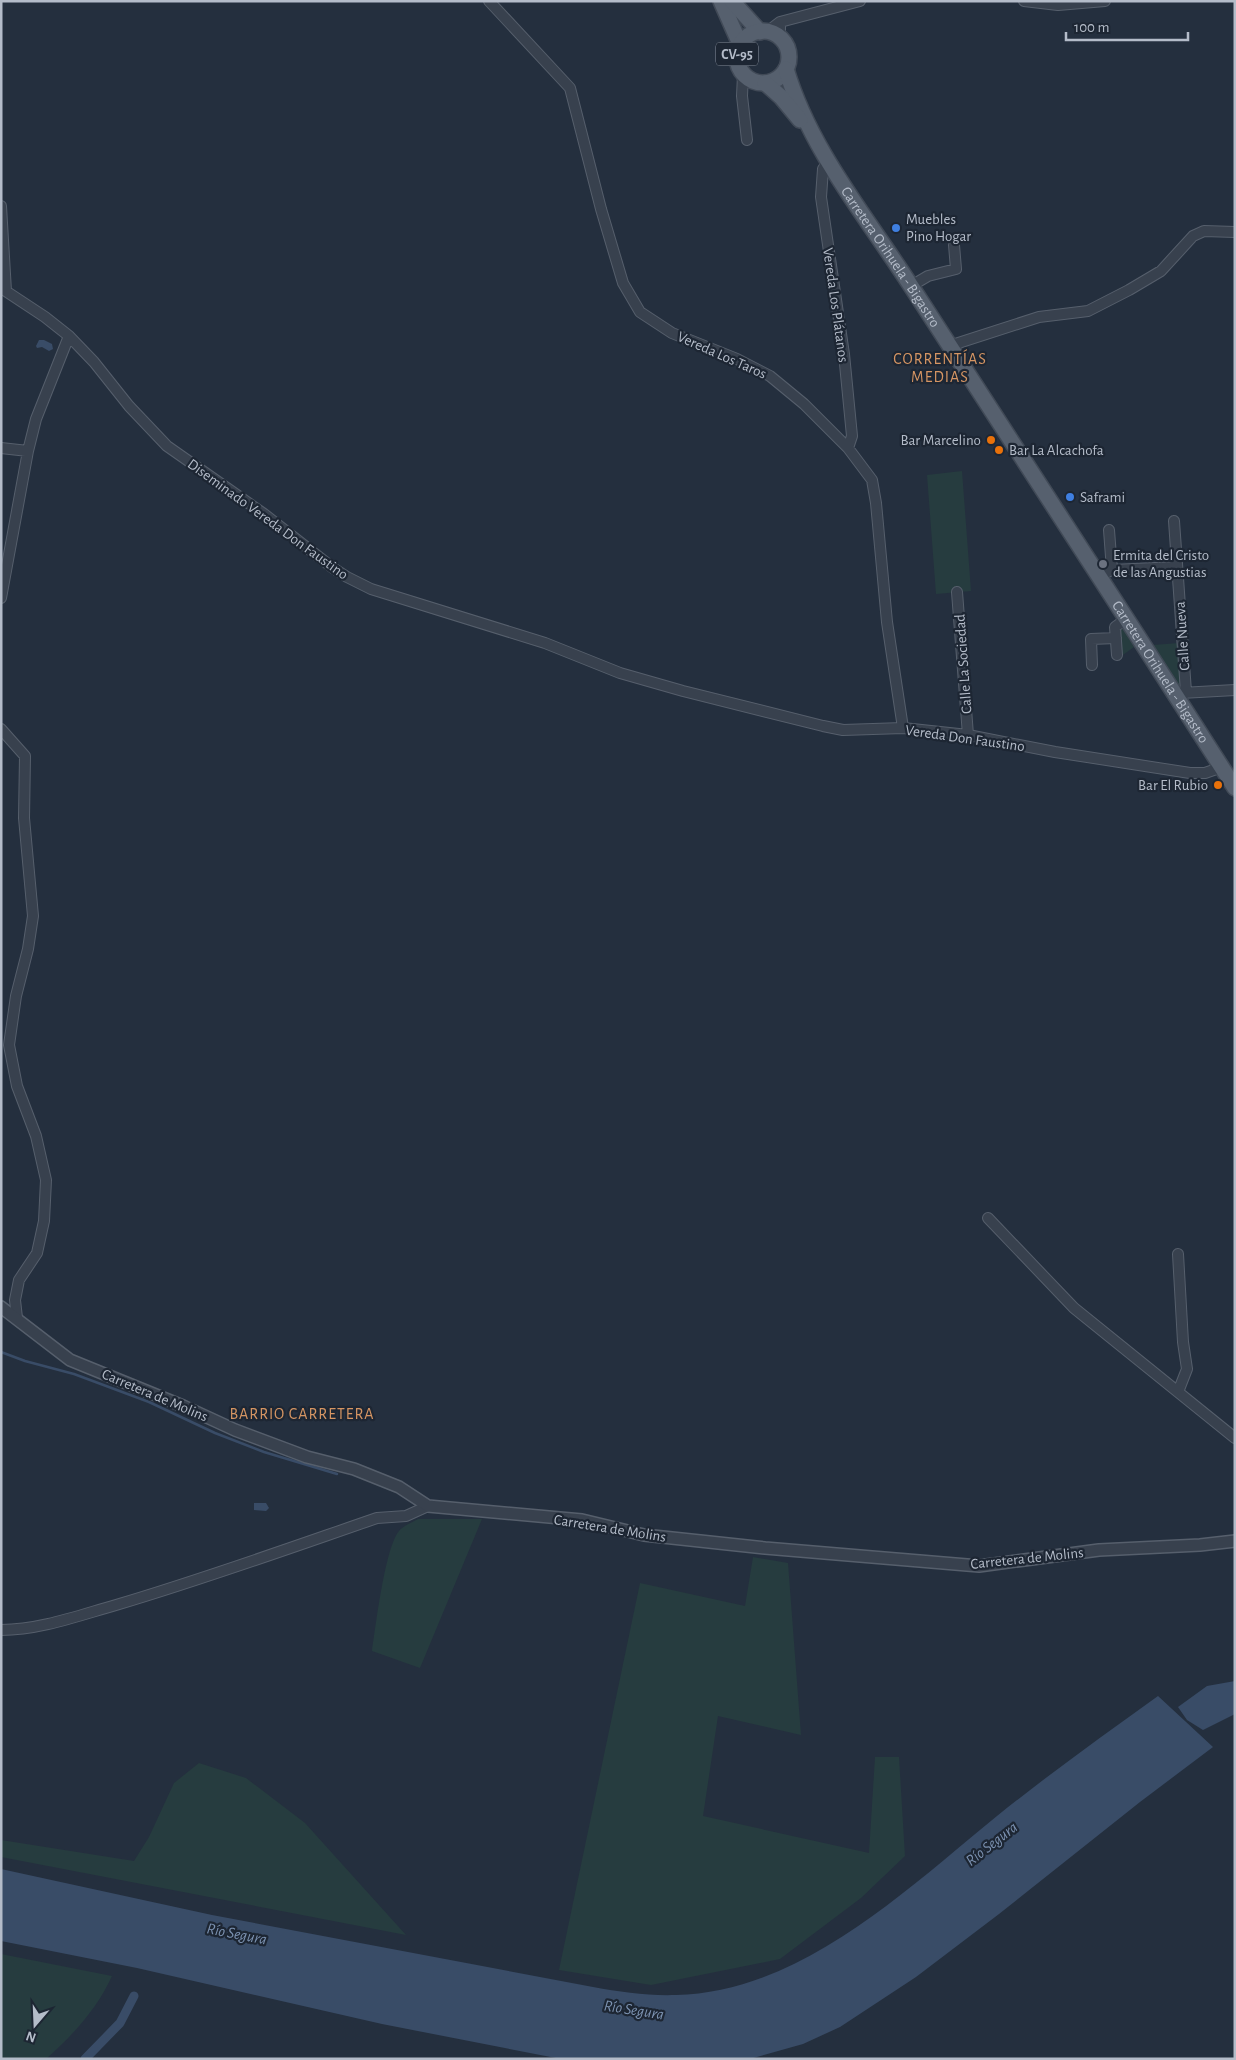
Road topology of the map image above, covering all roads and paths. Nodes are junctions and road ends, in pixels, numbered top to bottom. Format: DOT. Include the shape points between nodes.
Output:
graph roads {
  1 [pos="488,1"];
  2 [pos="721,1"];
  3 [pos="732,1"];
  4 [pos="860,1"];
  5 [pos="1024,1"];
  6 [pos="1105,1"];
  7 [pos="769,34"];
  8 [pos="740,44"];
  9 [pos="786,69"];
  10 [pos="743,75"];
  11 [pos="765,84"];
  12 [pos="808,129"];
  13 [pos="747,140"];
  14 [pos="828,162"];
  15 [pos="1,206"];
  16 [pos="1235,232"];
  17 [pos="954,245"];
  18 [pos="911,286"];
  19 [pos="4,290"];
  20 [pos="70,336"];
  21 [pos="949,346"];
  22 [pos="1,448"];
  23 [pos="848,448"];
  24 [pos="28,451"];
  25 [pos="1174,521"];
  26 [pos="1109,530"];
  27 [pos="1177,567"];
  28 [pos="1105,573"];
  29 [pos="957,592"];
  30 [pos="2,596"];
  31 [pos="1126,619"];
  32 [pos="1116,638"];
  33 [pos="1117,655"];
  34 [pos="1092,665"];
  35 [pos="1235,690"];
  36 [pos="1180,693"];
  37 [pos="709,698"];
  38 [pos="903,728"];
  39 [pos="1,729"];
  40 [pos="968,735"];
  41 [pos="1230,779"];
  42 [pos="988,1218"];
  43 [pos="1178,1254"];
  44 [pos="1,1307"];
  45 [pos="17,1318"];
  46 [pos="1178,1392"];
  47 [pos="1235,1438"];
  48 [pos="428,1506"];
  49 [pos="1235,1541"];
  50 [pos="1,1630"];
  1 -- 23 [label="street, Vereda Los Taros" via="570,88 623,283 640,312 672,332 770,376"];
  2 -- 8 [label="main road, CV-95"];
  3 -- 7 [label="main road, CV-95"];
  4 -- 7 [label="street" via="780,22"];
  5 -- 6 [label="street" via="1058,5"];
  7 -- 8 [label="main road, CV-95" via="745,38"];
  7 -- 9 [label="main road, CV-95" via="788,52"];
  8 -- 10 [label="main road, CV-95" via="737,60"];
  9 -- 11 [label="main road, CV-95" via="777,79"];
  9 -- 12 [label="main road, CV-95"];
  10 -- 11 [label="main road, CV-95"];
  10 -- 13 [label="street"];
  11 -- 12 [label="main road, CV-95" via="781,97"];
  12 -- 14 [label="main road, Carretera Orihuela - Bigastro / CV-95"];
  14 -- 18 [label="main road, Carretera Orihuela - Bigastro / CV-95"];
  14 -- 23 [label="street, Vereda Los Plátanos" via="823,168 821,197 844,354 852,436"];
  15 -- 19 [label="street"];
  16 -- 21 [label="street" via="1204,232 1192,236 1161,271 1088,311 1039,317"];
  17 -- 18 [label="street" via="956,269 928,276"];
  18 -- 21 [label="main road, Carretera Orihuela - Bigastro / CV-95"];
  19 -- 20 [label="street, Diseminado Vereda Don Faustino"];
  20 -- 24 [label="street" via="36,419"];
  20 -- 37 [label="street, Diseminado Vereda Don Faustino" via="167,446 264,514 347,578 396,598 544,643 620,673"];
  21 -- 28 [label="main road, Carretera Orihuela - Bigastro / CV-95"];
  22 -- 24 [label="street"];
  23 -- 38 [label="street, Vereda Los Taros" via="872,480 887,622"];
  24 -- 30 [label="street"];
  25 -- 27 [label="street, Calle Nueva"];
  26 -- 28 [label="street"];
  27 -- 28 [label="street"];
  27 -- 36 [label="street, Calle Nueva"];
  28 -- 31 [label="main road, Carretera Orihuela - Bigastro / CV-95"];
  29 -- 40 [label="street, Calle La Sociedad"];
  31 -- 32 [label="street" via="1115,627"];
  31 -- 36 [label="main road, Carretera Orihuela - Bigastro / CV-95"];
  32 -- 33 [label="street"];
  32 -- 34 [label="street" via="1091,639"];
  35 -- 36 [label="street"];
  36 -- 41 [label="main road, Carretera Orihuela - Bigastro / CV-95"];
  37 -- 38 [label="street, Vereda Don Faustino" via="836,728"];
  38 -- 40 [label="street, Vereda Don Faustino"];
  39 -- 45 [label="street" via="25,756 24,818 33,916 9,1045 17,1086 36,1136 46,1180 44,1221 37,1253 19,1280 15,1300"];
  40 -- 41 [label="street, Vereda Don Faustino"];
  42 -- 46 [label="street" via="1074,1308"];
  43 -- 46 [label="street" via="1187,1369"];
  44 -- 45 [label="street, Carretera de Molins"];
  45 -- 48 [label="street, Carretera de Molins" via="70,1360 307,1457 354,1468 399,1486"];
  46 -- 47 [label="street"];
  48 -- 49 [label="street, Carretera de Molins" via="582,1520 644,1535 979,1566 1099,1550"];
  48 -- 50 [label="street" via="406,1516 376,1518 180,1586 108,1607 35,1626"];
}
